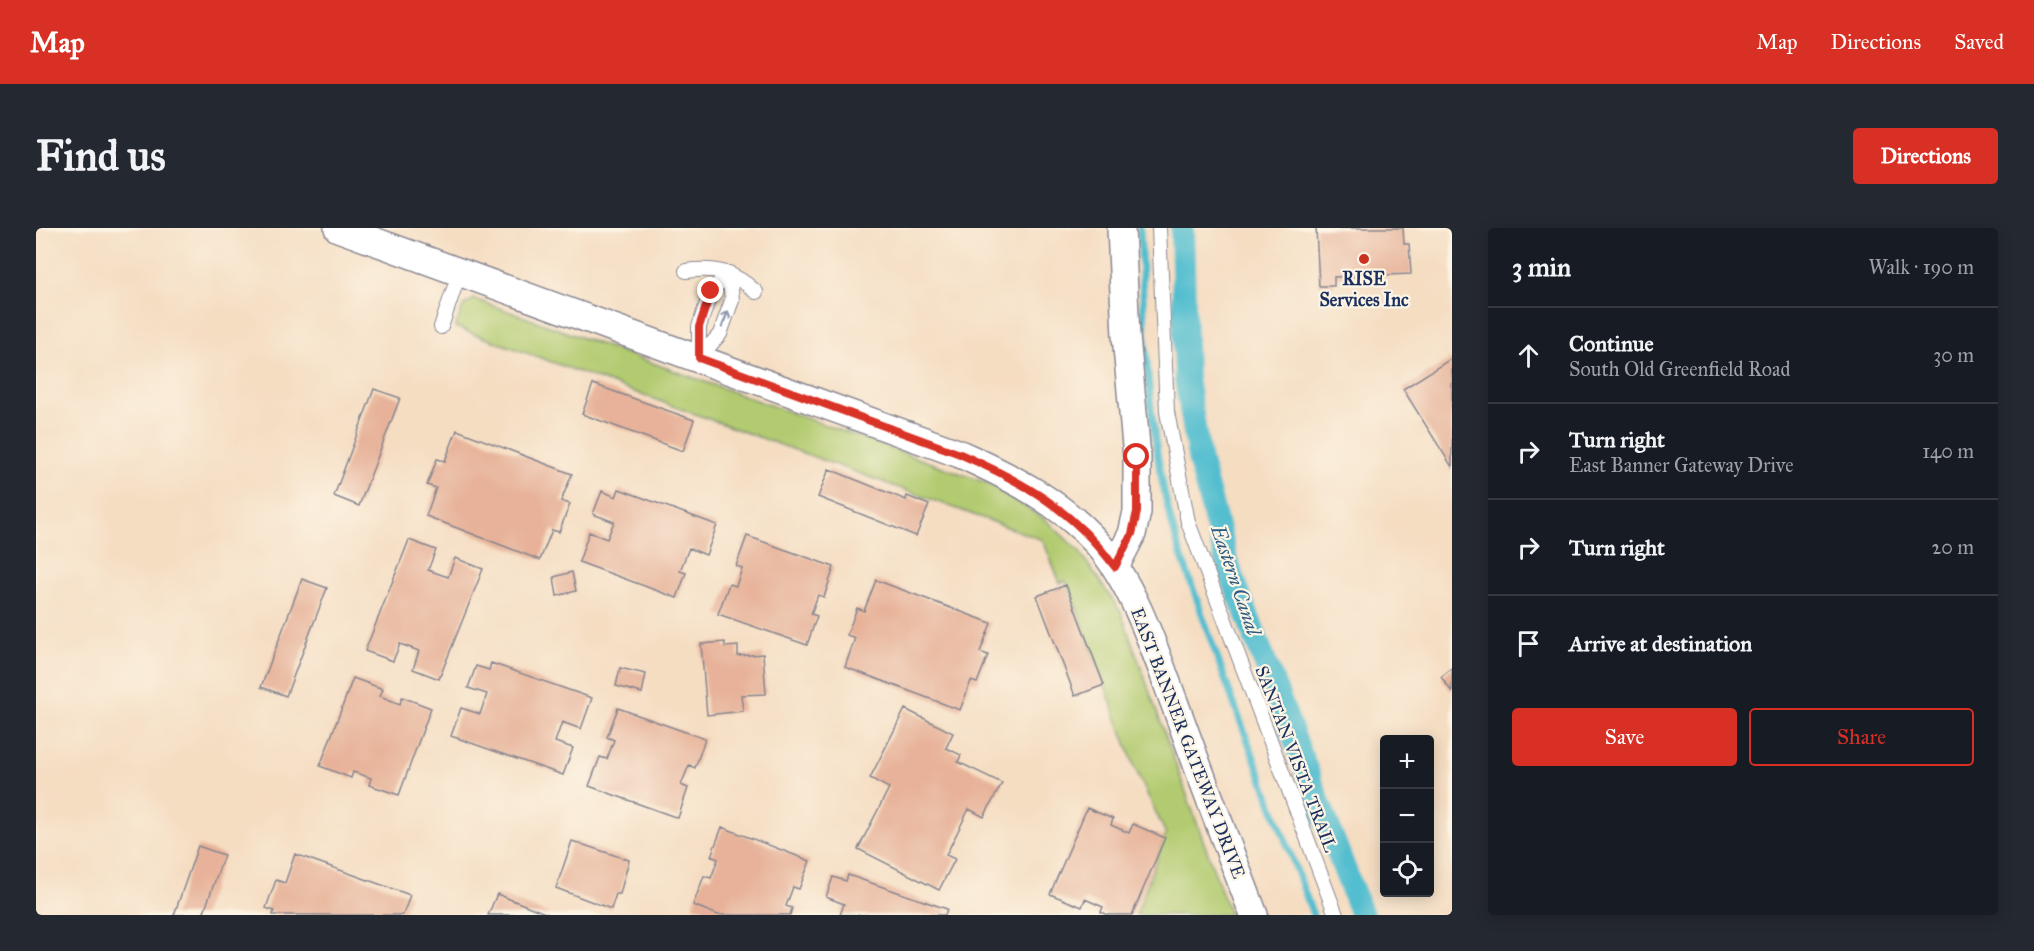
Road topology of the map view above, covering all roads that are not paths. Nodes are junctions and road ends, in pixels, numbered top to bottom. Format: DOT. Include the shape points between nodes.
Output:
graph roads {
  1 [pos="338,228"];
  2 [pos="1121,228"];
  3 [pos="1159,228"];
  4 [pos="460,271"];
  5 [pos="686,271"];
  6 [pos="729,273"];
  7 [pos="756,292"];
  8 [pos="441,327"];
  9 [pos="699,358"];
  10 [pos="1115,567"];
  11 [pos="1254,915"];
  12 [pos="1336,915"];
  1 -- 4 [label="street, EAST BANNER GATEWAY DRIVE"];
  2 -- 10 [label="street" via="1137,457 1137,512 1132,534"];
  3 -- 12 [label="lane, SANTAN VISTA TRAIL" via="1167,412 1188,522"];
  4 -- 8 [label="lane"];
  4 -- 9 [label="street, EAST BANNER GATEWAY DRIVE"];
  5 -- 6 [label="lane"];
  6 -- 7 [label="lane"];
  6 -- 9 [label="lane" via="711,291 699,327"];
  9 -- 6 [label="lane, one-way" via="720,334 732,300"];
  9 -- 10 [label="street, EAST BANNER GATEWAY DRIVE" via="995,470 1055,505 1087,533"];
  10 -- 11 [label="street, EAST BANNER GATEWAY DRIVE" via="1155,649"];
}
